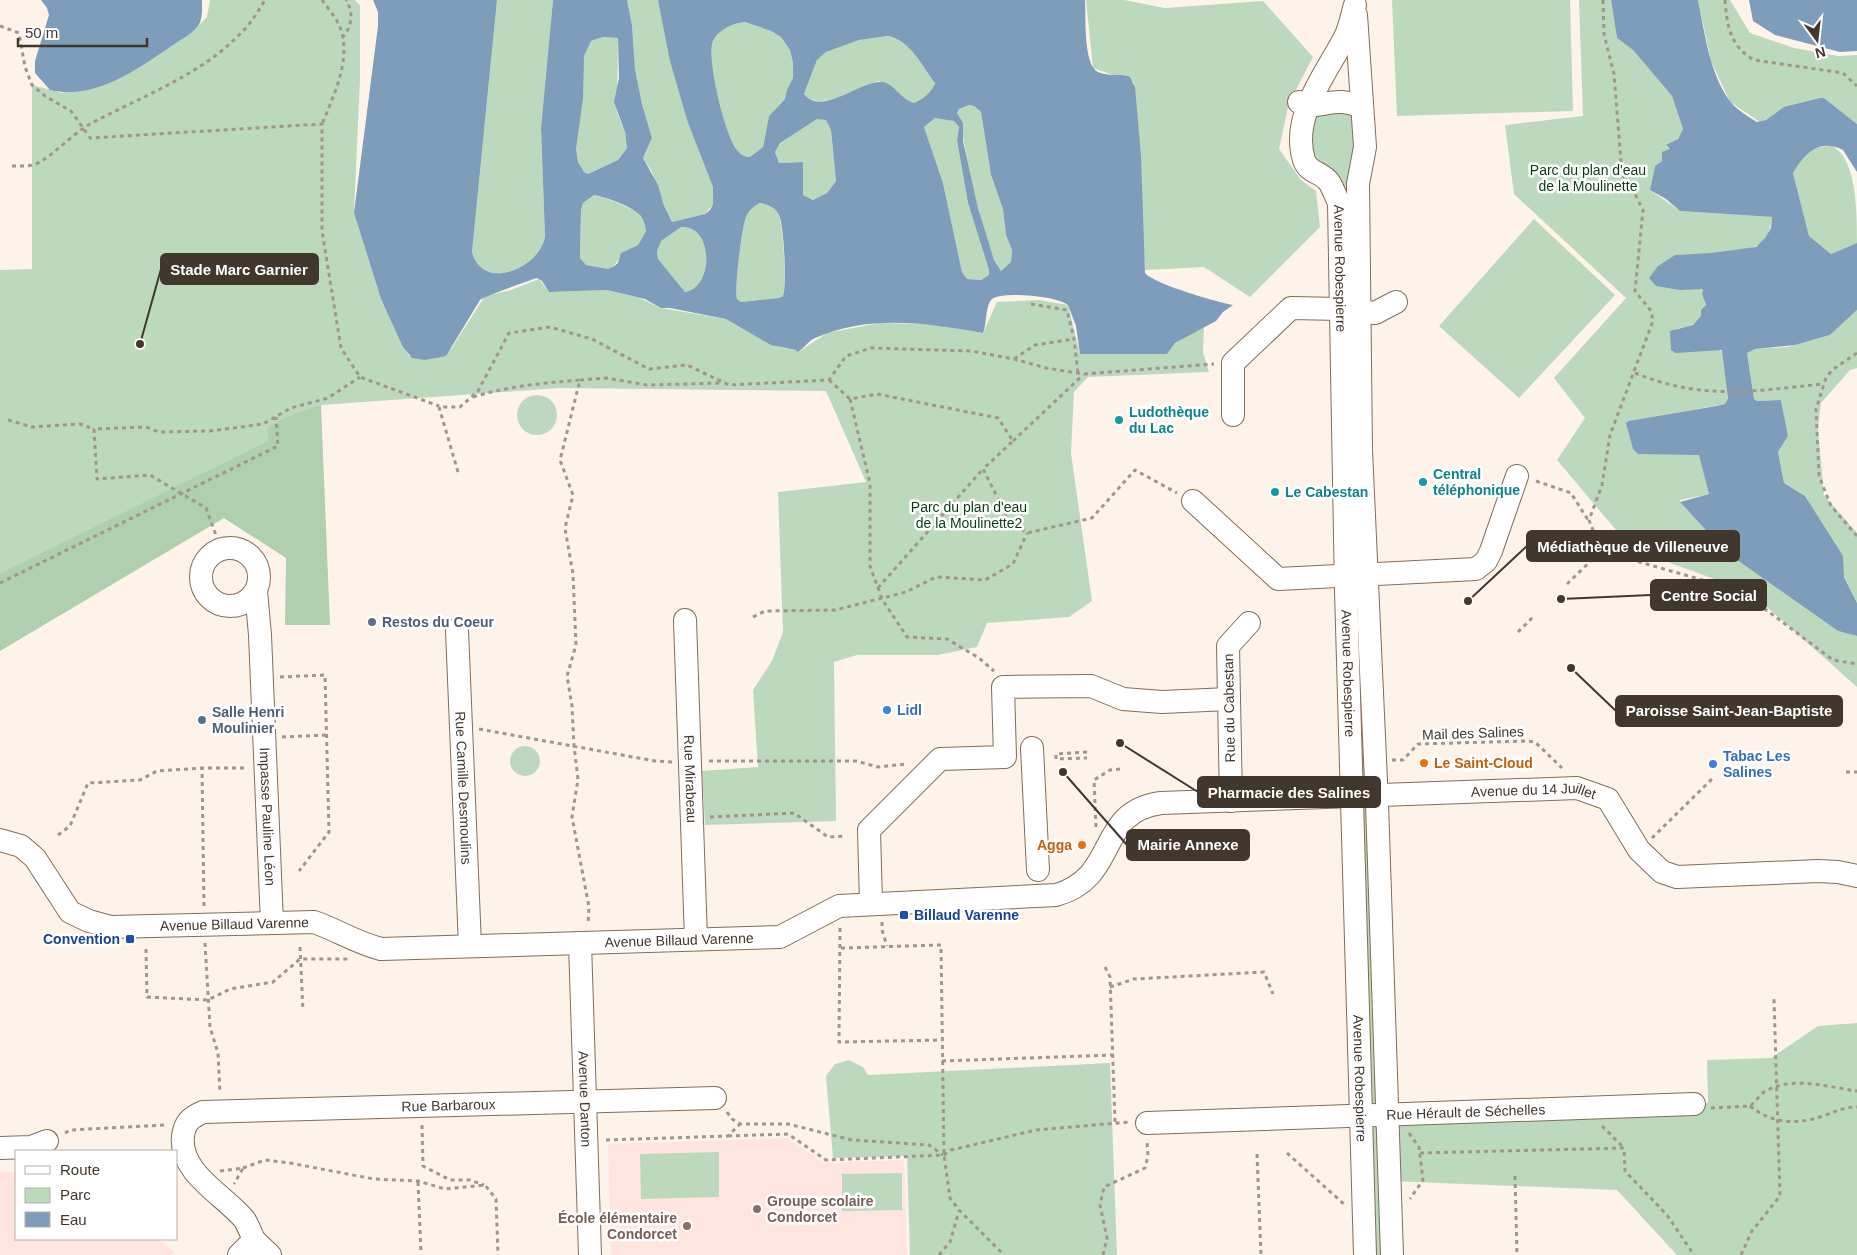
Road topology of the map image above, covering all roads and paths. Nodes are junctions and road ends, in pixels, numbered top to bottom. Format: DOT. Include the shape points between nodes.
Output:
graph roads {
  1 [pos="265,0"];
  2 [pos="322,0"];
  3 [pos="346,0"];
  4 [pos="1602,0"];
  5 [pos="1725,0"];
  6 [pos="1355,2"];
  7 [pos="0,26"];
  8 [pos="341,39"];
  9 [pos="1857,86"];
  10 [pos="1302,104"];
  11 [pos="1362,108"];
  12 [pos="322,124"];
  13 [pos="82,129"];
  14 [pos="12,166"];
  15 [pos="1396,302"];
  16 [pos="1031,304"];
  17 [pos="1350,309"];
  18 [pos="1074,339"];
  19 [pos="1857,354"];
  20 [pos="1014,359"];
  21 [pos="1233,363"];
  22 [pos="1635,373"];
  23 [pos="1078,374"];
  24 [pos="1084,374"];
  25 [pos="360,377"];
  26 [pos="580,380"];
  27 [pos="828,380"];
  28 [pos="724,383"];
  29 [pos="1823,384"];
  30 [pos="471,397"];
  31 [pos="850,399"];
  32 [pos="439,406"];
  33 [pos="1233,415"];
  34 [pos="276,417"];
  35 [pos="8,420"];
  36 [pos="94,429"];
  37 [pos="1012,441"];
  38 [pos="983,469"];
  39 [pos="458,472"];
  40 [pos="1517,476"];
  41 [pos="181,494"];
  42 [pos="1193,501"];
  43 [pos="1589,520"];
  44 [pos="1027,532"];
  45 [pos="1857,536"];
  46 [pos="222,549"];
  47 [pos="1601,551"];
  48 [pos="1356,575"];
  49 [pos="0,583"];
  50 [pos="1567,584"];
  51 [pos="878,588"];
  52 [pos="256,590"];
  53 [pos="882,599"];
  54 [pos="1535,615"];
  55 [pos="753,617"];
  56 [pos="685,620"];
  57 [pos="1250,622"];
  58 [pos="457,630"];
  59 [pos="1518,632"];
  60 [pos="1857,664"];
  61 [pos="997,673"];
  62 [pos="262,678"];
  63 [pos="1229,699"];
  64 [pos="326,735"];
  65 [pos="264,737"];
  66 [pos="1032,748"];
  67 [pos="1087,752"];
  68 [pos="1088,758"];
  69 [pos="1375,760"];
  70 [pos="265,767"];
  71 [pos="202,768"];
  72 [pos="1562,768"];
  73 [pos="1121,770"];
  74 [pos="1846,772"];
  75 [pos="1857,772"];
  76 [pos="1714,777"];
  77 [pos="1377,795"];
  78 [pos="1352,796"];
  79 [pos="1231,801"];
  80 [pos="692,818"];
  81 [pos="58,835"];
  82 [pos="846,836"];
  83 [pos="0,840"];
  84 [pos="1639,850"];
  85 [pos="1104,853"];
  86 [pos="1038,870"];
  87 [pos="299,871"];
  88 [pos="1857,876"];
  89 [pos="872,903"];
  90 [pos="830,911"];
  91 [pos="272,923"];
  92 [pos="204,924"];
  93 [pos="696,939"];
  94 [pos="584,943"];
  95 [pos="470,946"];
  96 [pos="300,947"];
  97 [pos="840,948"];
  98 [pos="146,949"];
  99 [pos="356,957"];
  100 [pos="300,959"];
  101 [pos="1105,967"];
  102 [pos="1110,987"];
  103 [pos="1273,994"];
  104 [pos="1774,999"];
  105 [pos="208,1000"];
  106 [pos="303,1011"];
  107 [pos="942,1040"];
  108 [pos="1113,1055"];
  109 [pos="942,1061"];
  110 [pos="715,1098"];
  111 [pos="586,1103"];
  112 [pos="1694,1104"];
  113 [pos="1750,1106"];
  114 [pos="421,1107"];
  115 [pos="1857,1107"];
  116 [pos="1600,1108"];
  117 [pos="220,1112"];
  118 [pos="1387,1115"];
  119 [pos="1361,1116"];
  120 [pos="188,1120"];
  121 [pos="1115,1122"];
  122 [pos="1778,1122"];
  123 [pos="1147,1123"];
  124 [pos="740,1124"];
  125 [pos="1406,1129"];
  126 [pos="728,1136"];
  127 [pos="587,1140"];
  128 [pos="48,1141"];
  129 [pos="0,1148"];
  130 [pos="1624,1148"];
  131 [pos="1420,1152"];
  132 [pos="1257,1154"];
  133 [pos="1287,1154"];
  134 [pos="944,1155"];
  135 [pos="243,1168"];
  136 [pos="1515,1176"];
  137 [pos="418,1181"];
  138 [pos="485,1185"];
  139 [pos="1348,1208"];
  140 [pos="1410,1209"];
  141 [pos="959,1210"];
  142 [pos="255,1250"];
  143 [pos="421,1253"];
  144 [pos="498,1255"];
  145 [pos="590,1255"];
  146 [pos="939,1255"];
  147 [pos="1004,1255"];
  148 [pos="1103,1255"];
  149 [pos="1261,1255"];
  150 [pos="1365,1255"];
  151 [pos="1392,1255"];
  152 [pos="1517,1255"];
  153 [pos="1694,1255"];
  154 [pos="1742,1255"];
  1 -- 13 [label="path" via="243,32 223,50 188,74"];
  2 -- 8 [label="path" via="339,24"];
  3 -- 8 [label="path" via="350,6 351,22"];
  4 -- 22 [label="path" via="1604,34 1614,74 1622,174 1643,210 1635,291 1651,310 1653,321"];
  5 -- 9 [label="path" via="1729,30 1737,47 1754,60 1843,73"];
  6 -- 10 [label="street, Avenue Robespierre" via="1347,33"];
  6 -- 11 [label="street, Avenue Robespierre"];
  7 -- 13 [label="path" via="19,33 32,85 72,111"];
  8 -- 12 [label="path" via="344,58 337,88"];
  10 -- 11 [label="street" via="1352,102"];
  10 -- 17 [label="street, Avenue Robespierre" via="1304,162 1310,170 1328,181 1339,203"];
  11 -- 17 [label="street, Avenue Robespierre" via="1366,147 1358,184"];
  12 -- 13 [label="path" via="90,138"];
  12 -- 25 [label="path" via="322,231 341,348"];
  13 -- 14 [label="path" via="39,163"];
  15 -- 17 [label="street" via="1375,313"];
  16 -- 18 [label="path" via="1067,310"];
  17 -- 21 [label="street" via="1291,308"];
  17 -- 48 [label="street, Avenue Robespierre" via="1361,450"];
  18 -- 20 [label="path" via="1034,345"];
  18 -- 23 [label="path"];
  19 -- 29 [label="path" via="1832,370"];
  20 -- 23 [label="path"];
  20 -- 27 [label="path" via="971,351 871,348 846,356"];
  21 -- 24 [label="path"];
  21 -- 33 [label="street"];
  22 -- 29 [label="path" via="1663,385 1722,393"];
  22 -- 43 [label="path" via="1610,435 1602,485"];
  23 -- 24 [label="path"];
  24 -- 37 [label="path"];
  25 -- 32 [label="path"];
  25 -- 34 [label="path" via="328,398 291,408"];
  26 -- 28 [label="path" via="606,378 647,385"];
  26 -- 30 [label="path" via="531,384"];
  26 -- 94 [label="path" via="560,460 573,495 565,528 573,574 576,644 567,676 578,779 572,818 589,908"];
  27 -- 28 [label="path"];
  27 -- 31 [label="path"];
  28 -- 30 [label="path" via="687,365 649,369 592,339 550,327 509,334 478,391"];
  29 -- 45 [label="path" via="1816,409 1819,476 1831,506"];
  30 -- 32 [label="path" via="460,408"];
  31 -- 37 [label="path" via="877,394 998,418"];
  31 -- 51 [label="path" via="870,483 870,566"];
  32 -- 39 [label="path"];
  34 -- 36 [label="path" via="263,424 210,431 159,432 146,427"];
  34 -- 41 [label="path" via="278,446"];
  35 -- 36 [label="path" via="32,427 80,424"];
  36 -- 41 [label="path" via="97,479 150,475"];
  37 -- 38 [label="path"];
  38 -- 44 [label="path" via="1009,520"];
  38 -- 51 [label="path"];
  40 -- 43 [label="path" via="1571,493"];
  40 -- 48 [label="street" via="1491,551 1486,561 1476,569"];
  41 -- 46 [label="path" via="206,508"];
  41 -- 49 [label="path"];
  42 -- 44 [label="path" via="1135,470 1092,518"];
  42 -- 48 [label="street" via="1278,579"];
  43 -- 47 [label="path"];
  44 -- 53 [label="path" via="1013,564 985,580 936,577 906,592"];
  46 -- 52 [label="street, Impasse Pauline Léon" via="241,549 256,562 259,571"];
  46 -- 52 [label="street" via="212,554 202,569 201,578 208,596 216,602 234,606 243,603"];
  47 -- 50 [label="path"];
  47 -- 60 [label="path" via="1741,591 1833,660"];
  48 -- 69 [label="street, Avenue Robespierre"];
  48 -- 78 [label="street, Avenue Robespierre"];
  51 -- 53 [label="path"];
  52 -- 62 [label="street, Impasse Pauline Léon"];
  53 -- 55 [label="path" via="834,610 765,611"];
  53 -- 61 [label="path" via="907,637 948,639"];
  54 -- 59 [label="path"];
  56 -- 80 [label="street, Rue Mirabeau"];
  57 -- 63 [label="street, Rue du Cabestan" via="1228,646"];
  58 -- 95 [label="street, Rue Camille Desmoulins"];
  62 -- 64 [label="path" via="325,675"];
  62 -- 65 [label="street, Impasse Pauline Léon"];
  63 -- 79 [label="street, Rue du Cabestan"];
  63 -- 89 [label="street" via="1162,702 1123,699 1092,686 1003,687 1005,757 940,759 869,830"];
  64 -- 65 [label="path"];
  64 -- 87 [label="path" via="329,832"];
  65 -- 70 [label="street, Impasse Pauline Léon"];
  66 -- 86 [label="street"];
  67 -- 68 [label="path" via="1056,754 1056,760"];
  69 -- 72 [label="path, Mail des Salines" via="1404,760 1418,744 1527,741 1535,742"];
  69 -- 77 [label="street, Avenue Robespierre"];
  70 -- 71 [label="path"];
  70 -- 91 [label="street, Impasse Pauline Léon"];
  71 -- 81 [label="path" via="157,770 140,780 88,783 70,826"];
  71 -- 92 [label="path"];
  73 -- 85 [label="path" via="1110,770 1094,780 1096,846"];
  74 -- 75 [label="path"];
  76 -- 84 [label="path"];
  77 -- 78 [label="street, Avenue du 14 Juillet"];
  77 -- 84 [label="street, Avenue du 14 Juillet" via="1577,788 1608,799"];
  77 -- 118 [label="street, Avenue Robespierre"];
  78 -- 79 [label="street, Avenue Billaud Varenne"];
  78 -- 119 [label="street, Avenue Robespierre"];
  79 -- 85 [label="street, Avenue Billaud Varenne" via="1161,804 1135,810 1121,822"];
  80 -- 82 [label="path" via="794,813 828,837"];
  80 -- 93 [label="street, Rue Mirabeau"];
  83 -- 92 [label="street, Avenue Billaud Varenne" via="21,846 35,858 70,912 90,922 111,927"];
  84 -- 88 [label="street, Avenue du 14 Juillet" via="1662,872 1677,878 1818,871"];
  85 -- 89 [label="street, Avenue Billaud Varenne" via="1098,867 1084,881 1071,891 1056,895"];
  89 -- 90 [label="street, Avenue Billaud Varenne" via="839,906"];
  90 -- 93 [label="street, Avenue Billaud Varenne" via="780,937"];
  90 -- 97 [label="path" via="839,921"];
  91 -- 92 [label="street, Avenue Billaud Varenne"];
  91 -- 95 [label="street, Avenue Billaud Varenne" via="314,922 381,949"];
  92 -- 105 [label="path"];
  93 -- 94 [label="street, Avenue Billaud Varenne"];
  94 -- 95 [label="street, Avenue Billaud Varenne"];
  94 -- 111 [label="street, Avenue Danton"];
  96 -- 100 [label="path"];
  97 -- 107 [label="path" via="941,945"];
  97 -- 107 [label="path" via="839,1042"];
  98 -- 105 [label="path" via="147,997"];
  99 -- 100 [label="path"];
  100 -- 105 [label="path" via="273,982 230,989"];
  100 -- 106 [label="path"];
  101 -- 102 [label="path"];
  102 -- 103 [label="path" via="1134,979 1264,972"];
  102 -- 108 [label="path"];
  104 -- 122 [label="path"];
  105 -- 117 [label="path" via="210,1027 218,1053"];
  107 -- 109 [label="path"];
  108 -- 109 [label="path"];
  108 -- 121 [label="path"];
  109 -- 134 [label="path"];
  110 -- 111 [label="street, Rue Barbaroux"];
  110 -- 124 [label="path"];
  111 -- 114 [label="street, Rue Barbaroux"];
  111 -- 127 [label="street, Avenue Danton"];
  112 -- 116 [label="street, Rue Hérault de Séchelles"];
  113 -- 122 [label="path" via="1762,1116"];
  114 -- 117 [label="street, Rue Barbaroux"];
  114 -- 138 [label="path" via="423,1166 450,1180 470,1180"];
  115 -- 122 [label="path" via="1808,1119"];
  116 -- 118 [label="street, Rue Hérault de Séchelles"];
  116 -- 130 [label="path" via="1602,1127"];
  117 -- 120 [label="street, Rue Barbaroux" via="203,1112"];
  118 -- 119 [label="street, Rue Hérault de Séchelles"];
  118 -- 151 [label="street, Avenue Robespierre"];
  119 -- 123 [label="street, Rue Hérault de Séchelles"];
  119 -- 150 [label="street, Avenue Robespierre"];
  120 -- 128 [label="path" via="163,1126 70,1130"];
  120 -- 142 [label="street" via="182,1145 189,1166 244,1220"];
  121 -- 123 [label="path"];
  121 -- 134 [label="path" via="1036,1130 951,1150"];
  122 -- 154 [label="path" via="1780,1196 1752,1231"];
  123 -- 148 [label="path" via="1145,1168 1104,1186 1101,1194 1107,1238"];
  124 -- 126 [label="path"];
  124 -- 134 [label="path" via="788,1124 852,1140 929,1145"];
  125 -- 131 [label="path"];
  126 -- 127 [label="path"];
  126 -- 134 [label="path" via="788,1134 826,1160"];
  127 -- 145 [label="street, Avenue Danton"];
  128 -- 129 [label="street" via="31,1147"];
  130 -- 131 [label="path"];
  130 -- 153 [label="path" via="1625,1171 1668,1216"];
  131 -- 140 [label="path" via="1424,1180 1410,1199"];
  132 -- 149 [label="path"];
  133 -- 139 [label="path"];
  134 -- 141 [label="path" via="950,1198"];
  135 -- 137 [label="path" via="265,1160 374,1179"];
  136 -- 152 [label="path"];
  137 -- 138 [label="path" via="445,1189"];
  137 -- 143 [label="path"];
  138 -- 144 [label="path" via="496,1199"];
  141 -- 146 [label="path" via="952,1237"];
  141 -- 147 [label="path"];
}
